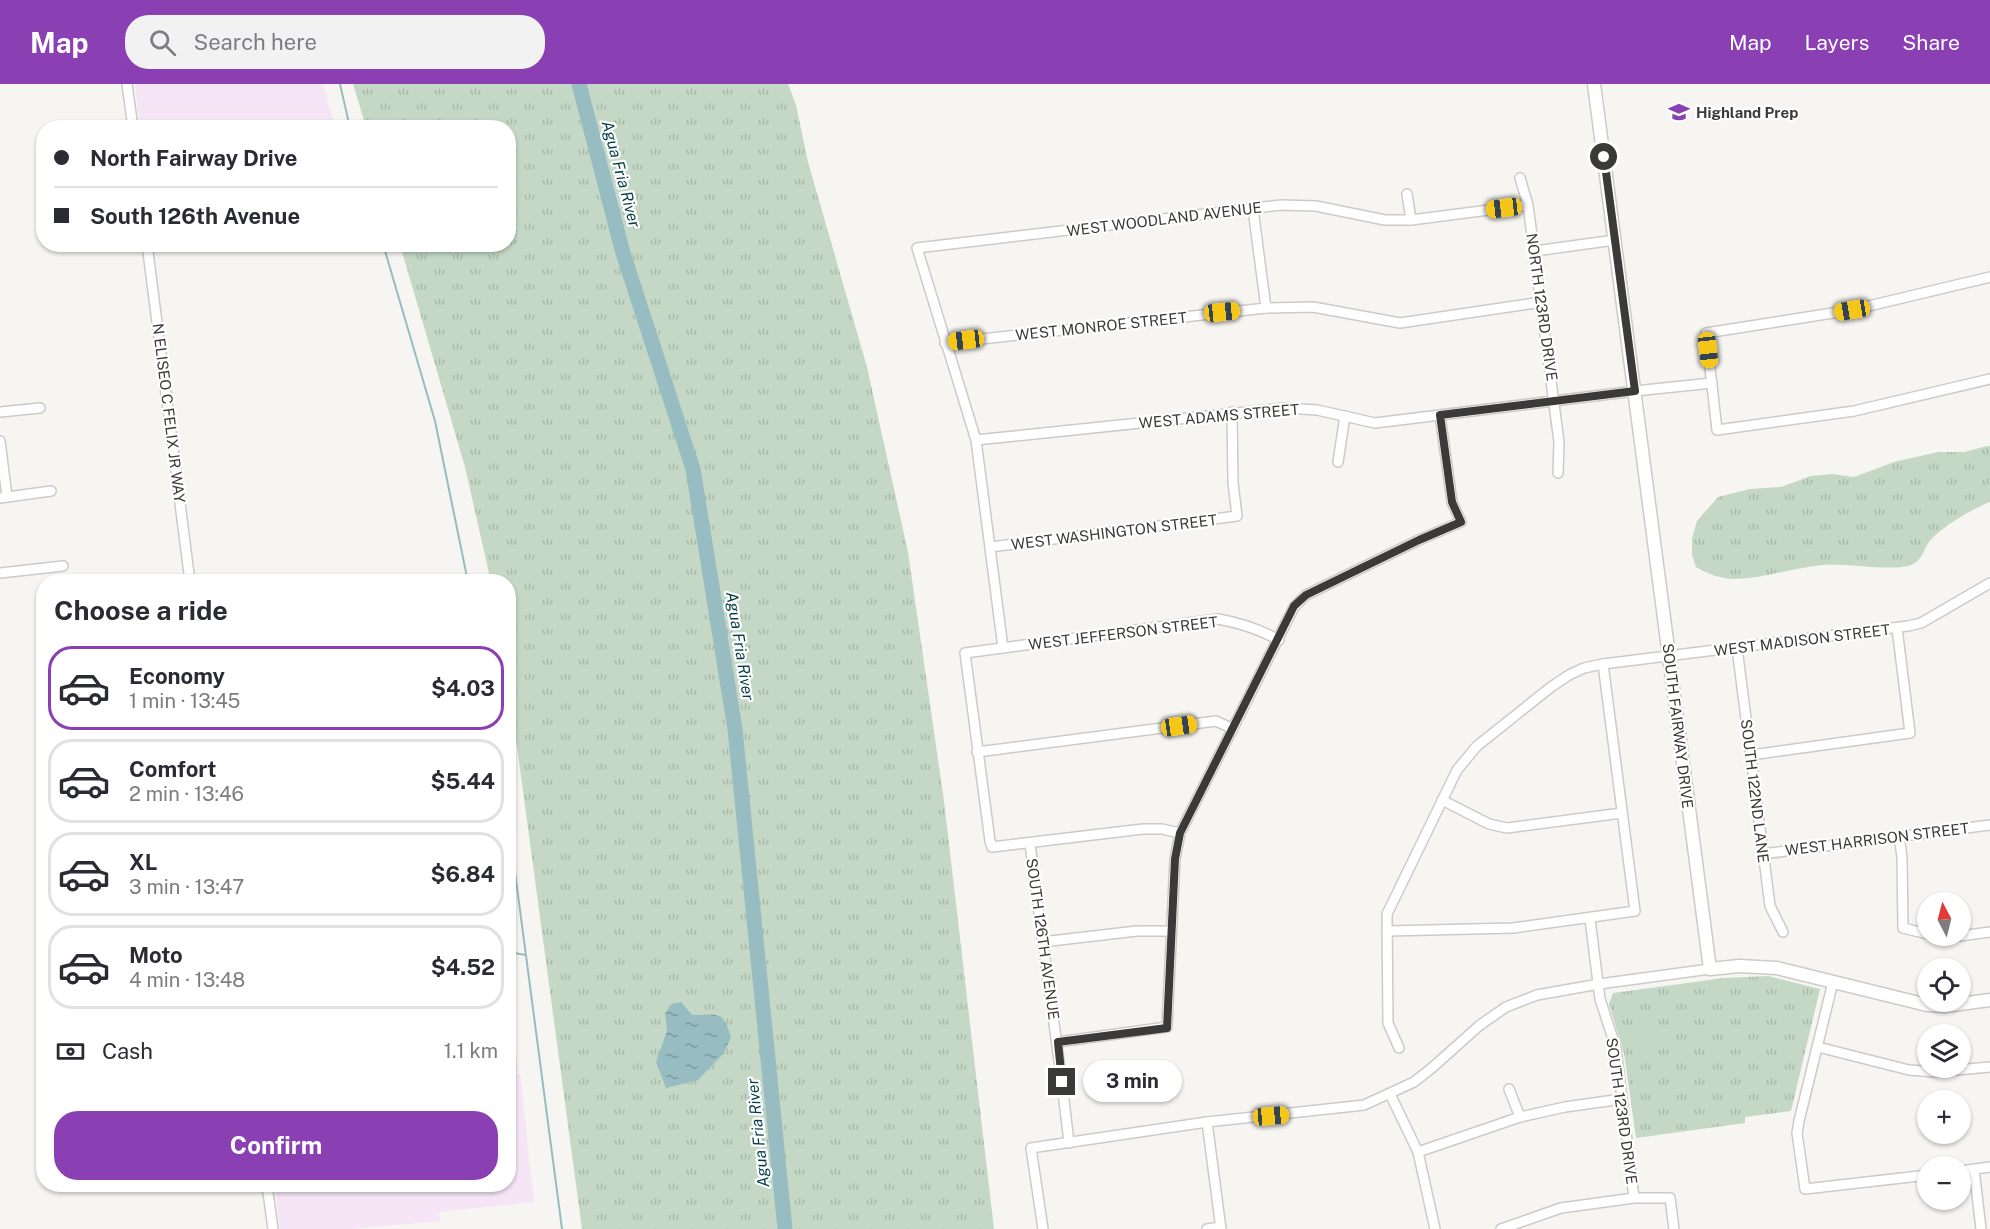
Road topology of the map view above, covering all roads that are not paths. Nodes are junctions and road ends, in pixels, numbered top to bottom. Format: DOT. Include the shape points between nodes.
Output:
graph roads {
  1 [pos="128,84"];
  2 [pos="1594,84"];
  3 [pos="132,120"];
  4 [pos="1520,178"];
  5 [pos="1407,194"];
  6 [pos="1528,205"];
  7 [pos="1253,209"];
  8 [pos="1411,220"];
  9 [pos="1615,240"];
  10 [pos="1535,251"];
  11 [pos="148,252"];
  12 [pos="1990,277"];
  13 [pos="1542,302"];
  14 [pos="1266,308"];
  15 [pos="945,343"];
  16 [pos="1990,379"];
  17 [pos="1712,383"];
  18 [pos="1635,391"];
  19 [pos="1554,401"];
  20 [pos="40,408"];
  21 [pos="0,412"];
  22 [pos="1232,412"];
  23 [pos="1440,415"];
  24 [pos="1345,416"];
  25 [pos="976,440"];
  26 [pos="0,441"];
  27 [pos="1338,462"];
  28 [pos="1558,473"];
  29 [pos="51,491"];
  30 [pos="4,497"];
  31 [pos="990,547"];
  32 [pos="63,566"];
  33 [pos="0,573"];
  34 [pos="189,574"];
  35 [pos="1990,583"];
  36 [pos="1897,628"];
  37 [pos="1279,640"];
  38 [pos="1003,648"];
  39 [pos="1737,648"];
  40 [pos="1669,657"];
  41 [pos="1603,664"];
  42 [pos="1233,729"];
  43 [pos="977,752"];
  44 [pos="1751,754"];
  45 [pos="1442,800"];
  46 [pos="1622,813"];
  47 [pos="1990,825"];
  48 [pos="1180,833"];
  49 [pos="1899,836"];
  50 [pos="1030,843"];
  51 [pos="1763,854"];
  52 [pos="1590,919"];
  53 [pos="1170,931"];
  54 [pos="1387,931"];
  55 [pos="1917,931"];
  56 [pos="1783,932"];
  57 [pos="1990,932"];
  58 [pos="1971,935"];
  59 [pos="1042,942"];
  60 [pos="1710,969"];
  61 [pos="1833,982"];
  62 [pos="1599,984"];
  63 [pos="1990,1000"];
  64 [pos="1058,1042"];
  65 [pos="1818,1047"];
  66 [pos="1399,1048"];
  67 [pos="1990,1067"];
  68 [pos="1509,1089"];
  69 [pos="1390,1094"];
  70 [pos="1622,1099"];
  71 [pos="1520,1117"];
  72 [pos="1207,1122"];
  73 [pos="1069,1143"];
  74 [pos="1418,1152"];
  75 [pos="1990,1167"];
  76 [pos="1971,1170"];
  77 [pos="1974,1170"];
  78 [pos="1917,1176"];
  79 [pos="268,1192"];
  80 [pos="1634,1198"];
  81 [pos="1221,1228"];
  82 [pos="273,1229"];
  83 [pos="1043,1229"];
  84 [pos="1207,1229"];
  85 [pos="1435,1229"];
  86 [pos="1501,1229"];
  87 [pos="1674,1229"];
  88 [pos="1981,1229"];
  1 -- 3 [label="street"];
  2 -- 9 [label="street, SOUTH FAIRWAY DRIVE"];
  4 -- 6 [label="street, NORTH 123RD DRIVE"];
  5 -- 8 [label="street"];
  6 -- 8 [label="street, WEST WOODLAND AVENUE"];
  6 -- 10 [label="street, NORTH 123RD DRIVE"];
  7 -- 8 [label="street, WEST WOODLAND AVENUE" via="1316,206 1385,220"];
  7 -- 14 [label="street"];
  7 -- 15 [label="street, WEST WOODLAND AVENUE" via="917,248"];
  9 -- 10 [label="street"];
  9 -- 18 [label="street, SOUTH FAIRWAY DRIVE"];
  10 -- 13 [label="street, NORTH 123RD DRIVE"];
  11 -- 34 [label="street, N ELISEO C FELIX JR WAY"];
  12 -- 17 [label="street" via="1852,310 1706,333"];
  13 -- 14 [label="street, WEST MONROE STREET" via="1400,323 1313,307"];
  13 -- 19 [label="street, NORTH 123RD DRIVE"];
  14 -- 15 [label="street, WEST MONROE STREET"];
  15 -- 25 [label="street"];
  16 -- 17 [label="street" via="1854,411 1717,430"];
  17 -- 18 [label="street, WEST ADAMS STREET"];
  18 -- 19 [label="street, WEST ADAMS STREET"];
  18 -- 40 [label="street, SOUTH FAIRWAY DRIVE"];
  19 -- 23 [label="street, WEST ADAMS STREET"];
  19 -- 28 [label="street, NORTH 123RD DRIVE"];
  20 -- 21 [label="street"];
  22 -- 24 [label="street, WEST ADAMS STREET" via="1285,408"];
  22 -- 25 [label="street, WEST ADAMS STREET"];
  22 -- 31 [label="street, WEST WASHINGTON STREET" via="1237,516"];
  23 -- 24 [label="street, WEST ADAMS STREET" via="1375,423"];
  23 -- 37 [label="street" via="1452,502 1461,522 1306,595 1294,606"];
  24 -- 27 [label="street"];
  25 -- 31 [label="street"];
  26 -- 30 [label="street"];
  29 -- 30 [label="street"];
  31 -- 38 [label="street"];
  32 -- 33 [label="street"];
  35 -- 36 [label="street, WEST MADISON STREET" via="1921,622"];
  36 -- 39 [label="street, WEST MADISON STREET"];
  36 -- 44 [label="street" via="1910,733"];
  37 -- 38 [label="street, WEST JEFFERSON STREET" via="1239,623 1218,620"];
  37 -- 42 [label="street"];
  38 -- 43 [label="street, WEST JEFFERSON STREET" via="965,653"];
  39 -- 40 [label="street, WEST MADISON STREET"];
  39 -- 44 [label="street, SOUTH 122ND LANE"];
  40 -- 41 [label="street, WEST MADISON STREET"];
  40 -- 60 [label="street, SOUTH FAIRWAY DRIVE"];
  41 -- 45 [label="street, WEST MADISON STREET" via="1569,675 1477,746 1457,770"];
  41 -- 46 [label="street"];
  42 -- 43 [label="street" via="1216,721"];
  42 -- 48 [label="street"];
  43 -- 50 [label="street" via="992,847"];
  44 -- 51 [label="street, SOUTH 122ND LANE"];
  45 -- 46 [label="street" via="1489,824 1506,828"];
  45 -- 54 [label="street, WEST MADISON STREET" via="1387,914"];
  46 -- 52 [label="street" via="1635,911"];
  47 -- 49 [label="street, WEST HARRISON STREET"];
  48 -- 50 [label="street" via="1143,829"];
  48 -- 53 [label="street"];
  49 -- 51 [label="street, WEST HARRISON STREET"];
  49 -- 55 [label="street" via="1903,928"];
  50 -- 59 [label="street, SOUTH 126TH AVENUE"];
  51 -- 56 [label="street, SOUTH 122ND LANE" via="1770,906"];
  52 -- 54 [label="street" via="1513,928"];
  52 -- 62 [label="street, SOUTH 123RD DRIVE"];
  53 -- 59 [label="street"];
  53 -- 64 [label="street" via="1167,1028"];
  54 -- 66 [label="street, WEST MADISON STREET" via="1388,1023"];
  57 -- 58 [label="street"];
  59 -- 64 [label="street, SOUTH 126TH AVENUE"];
  60 -- 61 [label="street" via="1768,967"];
  60 -- 62 [label="street"];
  61 -- 63 [label="street" via="1927,1005"];
  61 -- 65 [label="street"];
  62 -- 69 [label="street" via="1537,995 1506,1007 1414,1082"];
  62 -- 70 [label="street, SOUTH 123RD DRIVE" via="1616,1048"];
  64 -- 73 [label="street, SOUTH 126TH AVENUE"];
  65 -- 67 [label="street" via="1909,1070"];
  65 -- 78 [label="street" via="1797,1133 1806,1190"];
  68 -- 71 [label="street"];
  69 -- 72 [label="street" via="1364,1105 1332,1110"];
  69 -- 74 [label="street"];
  70 -- 71 [label="street"];
  70 -- 80 [label="street, SOUTH 123RD DRIVE"];
  71 -- 74 [label="street"];
  72 -- 73 [label="street"];
  72 -- 81 [label="street"];
  73 -- 83 [label="street" via="1031,1148"];
  74 -- 85 [label="street"];
  75 -- 77 [label="street"];
  76 -- 77 [label="street"];
  77 -- 88 [label="street"];
  79 -- 82 [label="street"];
  80 -- 86 [label="street" via="1561,1208"];
  80 -- 87 [label="street" via="1670,1198"];
  81 -- 84 [label="street"];
}
